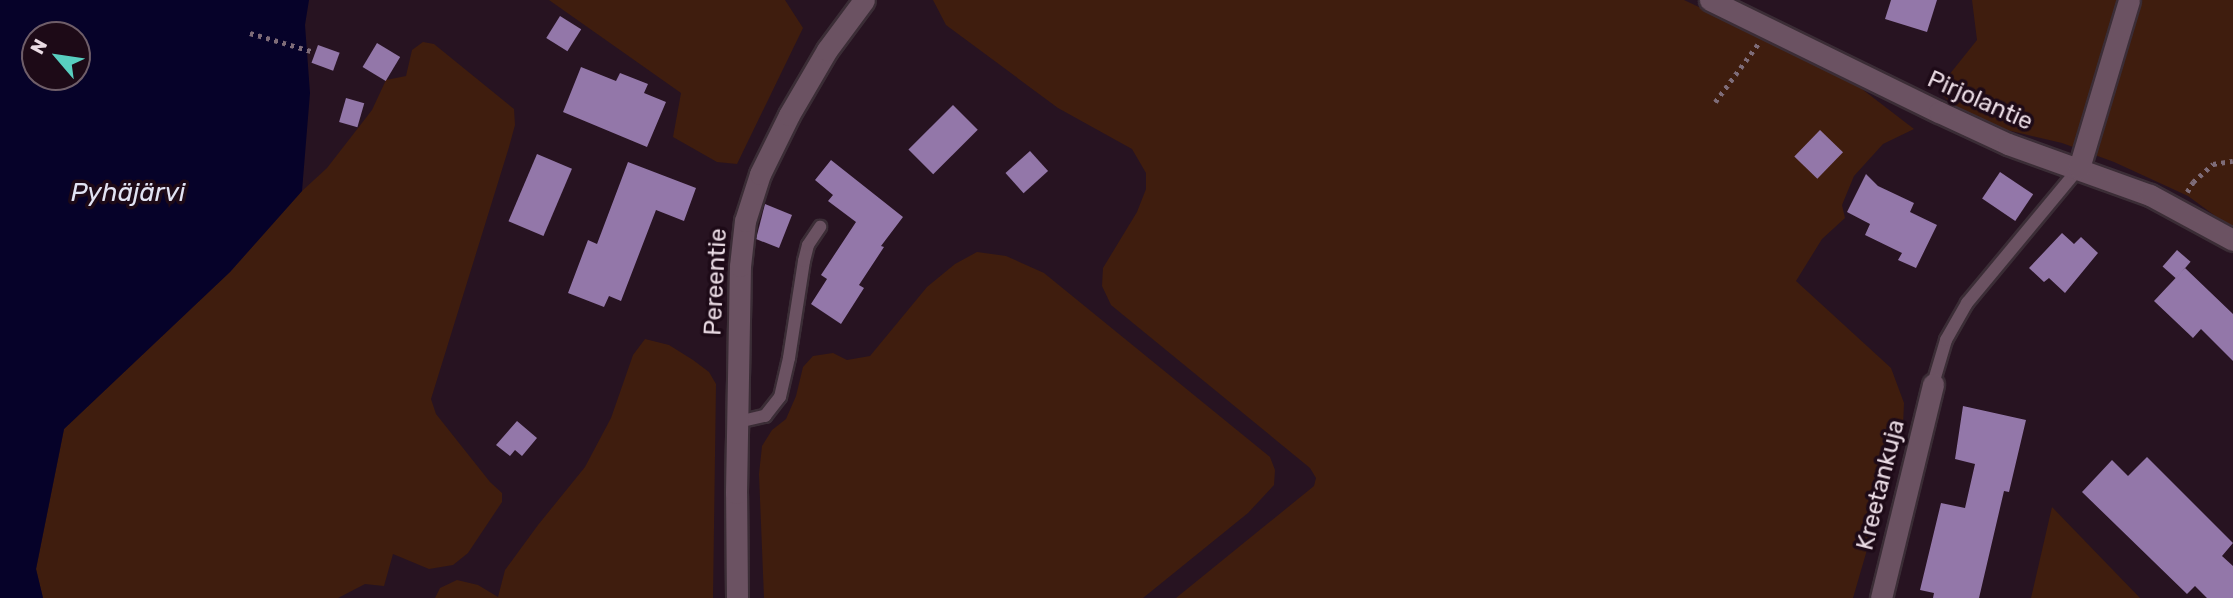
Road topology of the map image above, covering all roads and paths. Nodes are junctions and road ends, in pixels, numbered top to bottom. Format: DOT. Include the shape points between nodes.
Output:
graph roads {
  1 [pos="864,0"];
  2 [pos="1710,0"];
  3 [pos="2129,0"];
  4 [pos="1769,29"];
  5 [pos="250,33"];
  6 [pos="311,51"];
  7 [pos="1715,102"];
  8 [pos="2233,161"];
  9 [pos="2079,168"];
  10 [pos="2179,210"];
  11 [pos="820,227"];
  12 [pos="2233,240"];
  13 [pos="1933,384"];
  14 [pos="738,422"];
  15 [pos="737,598"];
  16 [pos="1881,598"];
  1 -- 14 [label="street, Pereentie" via="827,50 789,115 749,204 741,240"];
  2 -- 4 [label="street, Pirjolantie"];
  3 -- 9 [label="street"];
  4 -- 7 [label="path"];
  4 -- 9 [label="street, Pirjolantie" via="1997,139"];
  5 -- 6 [label="path"];
  8 -- 10 [label="path" via="2213,164 2193,182"];
  9 -- 10 [label="street, Pirjolantie"];
  9 -- 13 [label="lane" via="1968,303 1946,340"];
  10 -- 12 [label="street, Pirjolantie"];
  11 -- 14 [label="lane" via="804,261 780,397 765,416"];
  13 -- 16 [label="street, Kreetankuja"];
  14 -- 15 [label="street, Pereentie"];
}
